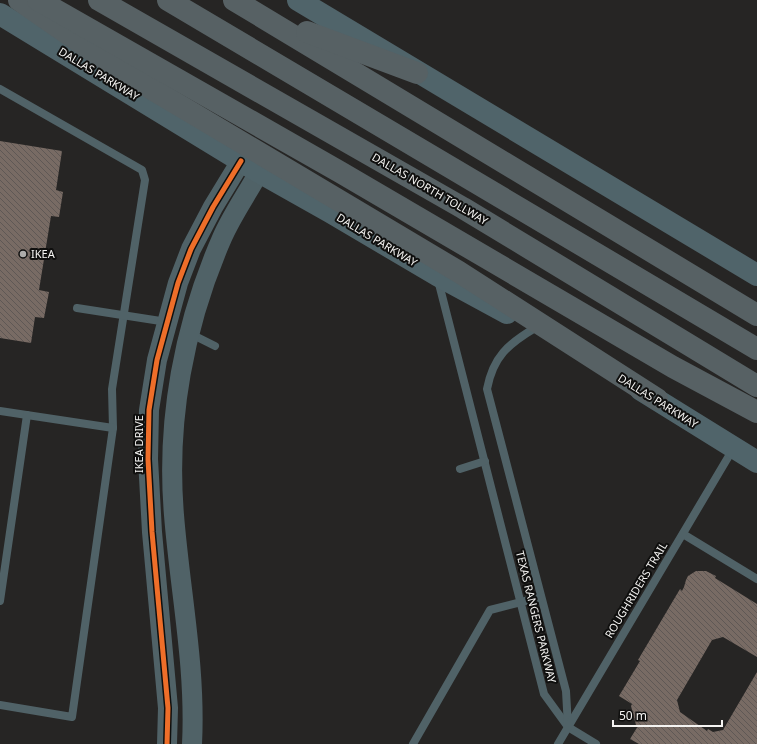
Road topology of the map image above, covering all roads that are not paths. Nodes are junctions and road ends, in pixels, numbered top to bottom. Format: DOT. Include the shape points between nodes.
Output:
graph roads {
  1 [pos="19,0"];
  2 [pos="38,0"];
  3 [pos="99,0"];
  4 [pos="168,0"];
  5 [pos="233,0"];
  6 [pos="298,0"];
  7 [pos="0,14"];
  8 [pos="417,73"];
  9 [pos="0,89"];
  10 [pos="250,167"];
  11 [pos="757,275"];
  12 [pos="437,276"];
  13 [pos="77,308"];
  14 [pos="123,315"];
  15 [pos="757,315"];
  16 [pos="167,322"];
  17 [pos="535,328"];
  18 [pos="189,333"];
  19 [pos="215,346"];
  20 [pos="757,349"];
  21 [pos="757,386"];
  22 [pos="657,399"];
  23 [pos="0,411"];
  24 [pos="757,412"];
  25 [pos="28,415"];
  26 [pos="113,428"];
  27 [pos="734,448"];
  28 [pos="485,461"];
  29 [pos="757,462"];
  30 [pos="460,469"];
  31 [pos="683,534"];
  32 [pos="757,579"];
  33 [pos="542,597"];
  34 [pos="0,600"];
  35 [pos="521,602"];
  36 [pos="0,705"];
  37 [pos="568,727"];
  38 [pos="167,744"];
  39 [pos="192,744"];
  40 [pos="413,744"];
  41 [pos="558,744"];
  42 [pos="596,744"];
  1 -- 22 [label="highway" via="120,70 459,272"];
  2 -- 24 [label="highway" via="340,172 666,363"];
  3 -- 21 [label="highway, DALLAS NORTH TOLLWAY" via="463,208"];
  4 -- 20 [label="highway"];
  5 -- 8 [label="highway" via="262,16"];
  5 -- 15 [label="highway"];
  6 -- 8 [label="main road"];
  7 -- 10 [label="main road, DALLAS PARKWAY"];
  8 -- 11 [label="main road"];
  9 -- 14 [label="lane" via="142,170 145,180"];
  10 -- 12 [label="main road, DALLAS PARKWAY"];
  10 -- 16 [label="street, IKEA DRIVE" via="213,207 191,249"];
  10 -- 18 [label="street" via="204,283"];
  12 -- 17 [label="main road, DALLAS PARKWAY"];
  12 -- 28 [label="lane, TEXAS RANGERS PARKWAY"];
  13 -- 14 [label="lane"];
  14 -- 16 [label="lane"];
  14 -- 26 [label="lane" via="112,389"];
  16 -- 18 [label="street"];
  16 -- 38 [label="street, IKEA DRIVE" via="157,360 149,410 148,459 168,708"];
  17 -- 22 [label="main road, DALLAS PARKWAY"];
  17 -- 33 [label="lane, TEXAS RANGERS PARKWAY" via="502,353 490,373 487,389"];
  18 -- 19 [label="lane"];
  18 -- 39 [label="street" via="173,417 172,464 174,514 191,681"];
  22 -- 27 [label="main road, DALLAS PARKWAY"];
  23 -- 25 [label="lane"];
  25 -- 26 [label="lane"];
  25 -- 34 [label="lane"];
  26 -- 36 [label="lane" via="72,717"];
  27 -- 29 [label="main road, DALLAS PARKWAY"];
  27 -- 31 [label="lane, ROUGHRIDERS TRAIL"];
  28 -- 30 [label="lane"];
  28 -- 35 [label="lane, TEXAS RANGERS PARKWAY"];
  31 -- 32 [label="lane"];
  31 -- 37 [label="lane, ROUGHRIDERS TRAIL"];
  33 -- 35 [label="lane"];
  33 -- 37 [label="lane, TEXAS RANGERS PARKWAY" via="566,690"];
  35 -- 37 [label="lane, TEXAS RANGERS PARKWAY" via="544,694"];
  35 -- 40 [label="lane" via="490,610"];
  37 -- 41 [label="lane, ROUGHRIDERS TRAIL"];
  37 -- 42 [label="lane"];
}
